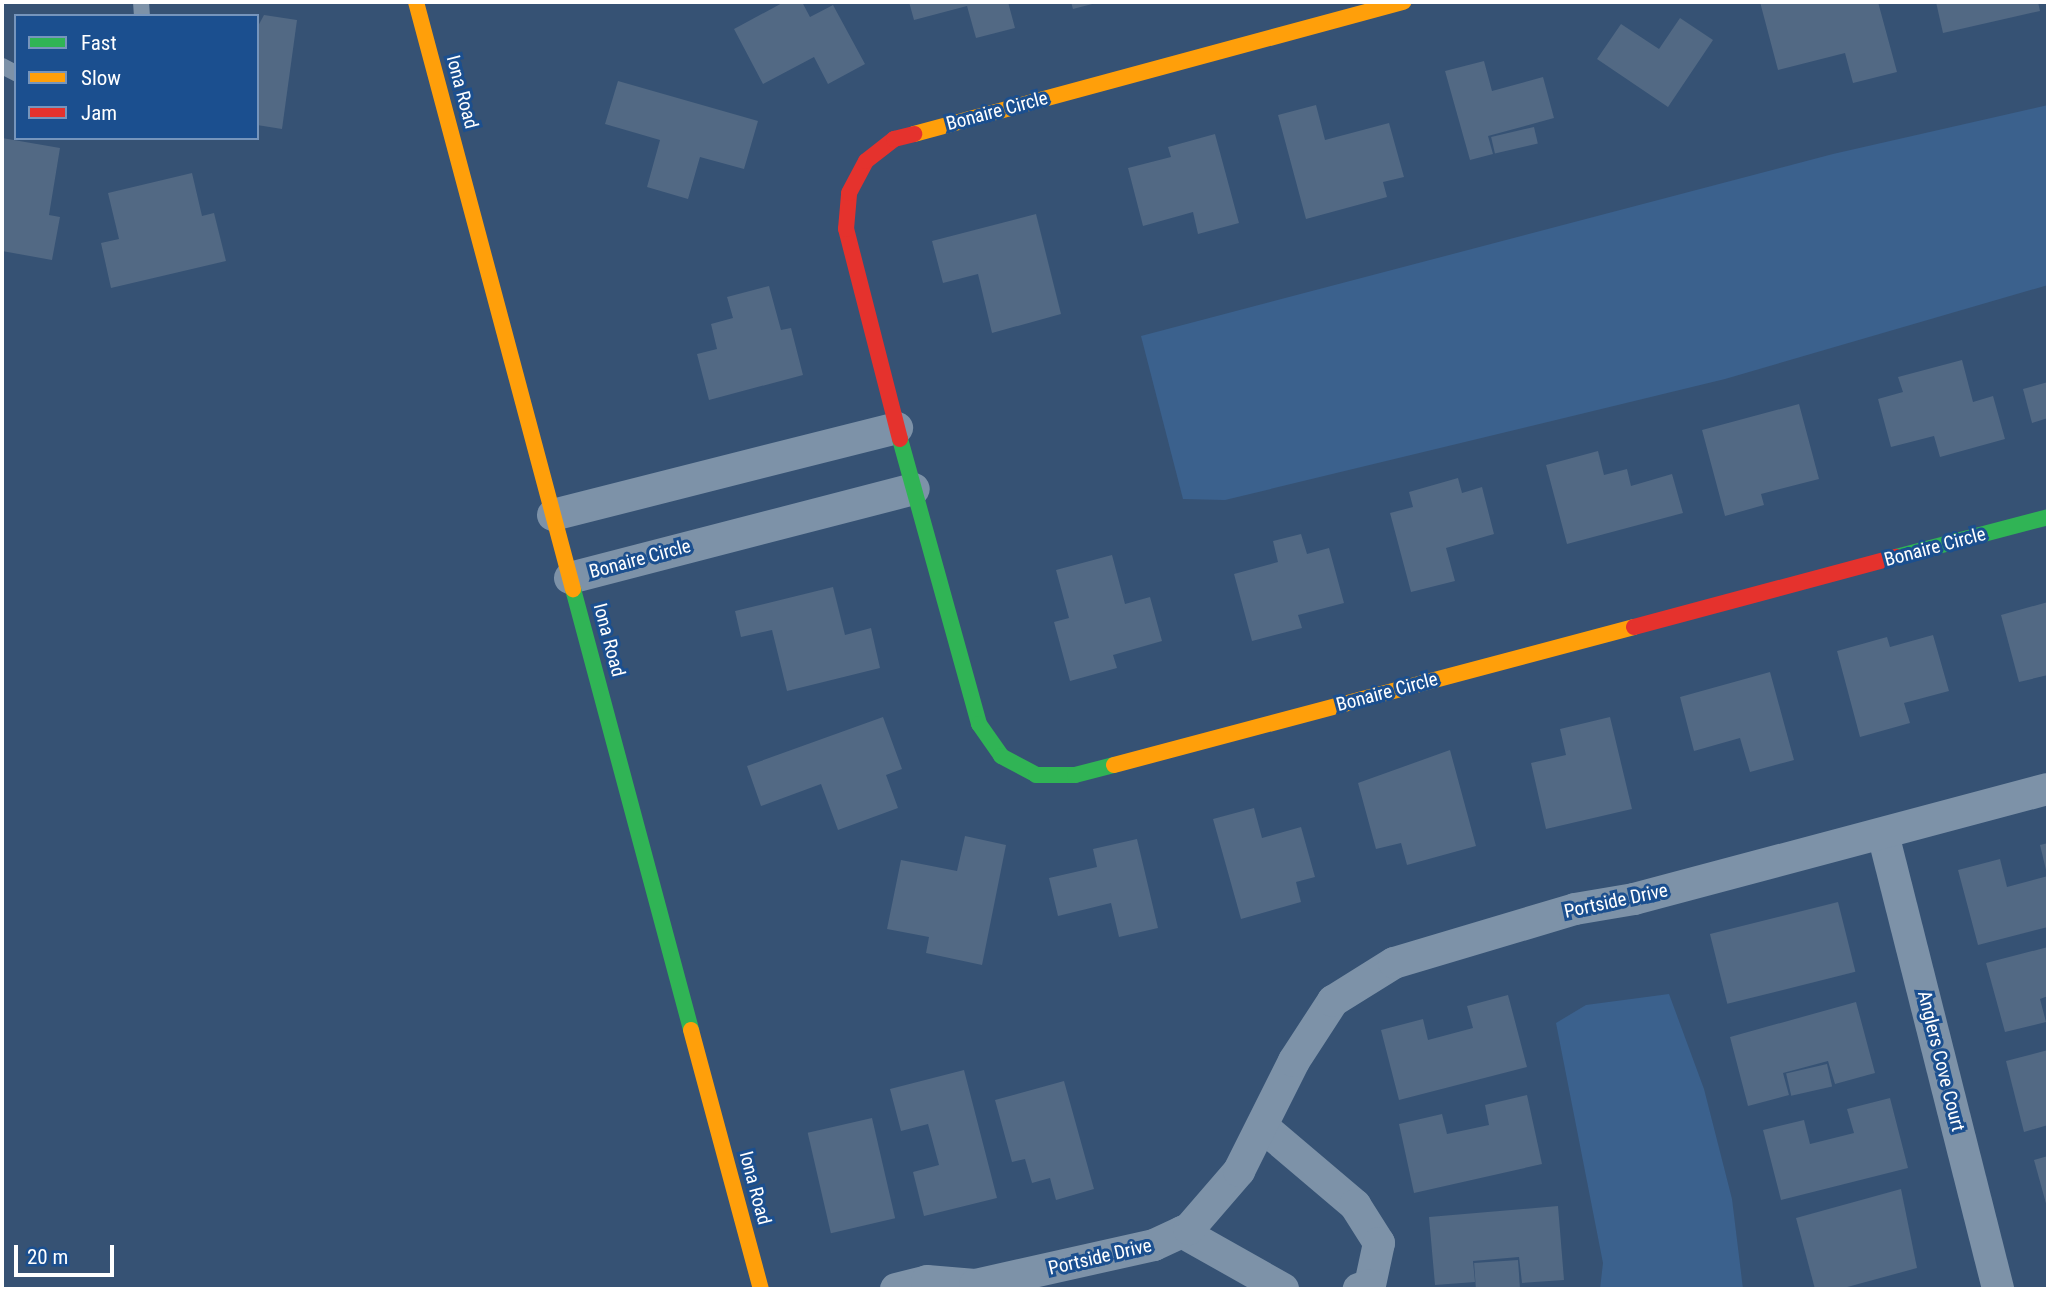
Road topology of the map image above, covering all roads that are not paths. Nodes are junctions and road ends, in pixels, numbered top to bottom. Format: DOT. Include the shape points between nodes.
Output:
graph roads {
  1 [pos="416,2"];
  2 [pos="1403,2"];
  3 [pos="897,428"];
  4 [pos="914,489"];
  5 [pos="553,515"];
  6 [pos="2048,516"];
  7 [pos="570,578"];
  8 [pos="2048,789"];
  9 [pos="1883,834"];
  10 [pos="1263,1127"];
  11 [pos="1182,1233"];
  12 [pos="973,1287"];
  13 [pos="761,1289"];
  14 [pos="896,1289"];
  15 [pos="1283,1289"];
  16 [pos="1359,1289"];
  17 [pos="1998,1289"];
  1 -- 5 [label="street, Iona Road"];
  2 -- 3 [label="street, Bonaire Circle" via="894,139 866,162 849,193 846,229"];
  3 -- 4 [label="street, Bonaire Circle"];
  3 -- 5 [label="street"];
  4 -- 6 [label="street, Bonaire Circle" via="979,724 1002,756 1036,775 1075,775"];
  4 -- 7 [label="street, Bonaire Circle"];
  5 -- 7 [label="street, Iona Road"];
  7 -- 13 [label="street, Iona Road"];
  8 -- 9 [label="street, Portside Drive"];
  9 -- 10 [label="street, Portside Drive" via="1575,909 1394,963 1333,1001"];
  9 -- 17 [label="street, Anglers Cove Court"];
  10 -- 11 [label="street, Portside Drive" via="1216,1203"];
  10 -- 16 [label="street" via="1356,1205 1379,1243 1370,1284"];
  11 -- 12 [label="street, Portside Drive" via="1154,1245"];
  11 -- 15 [label="street"];
  12 -- 14 [label="street, Portside Drive" via="927,1281"];
}
